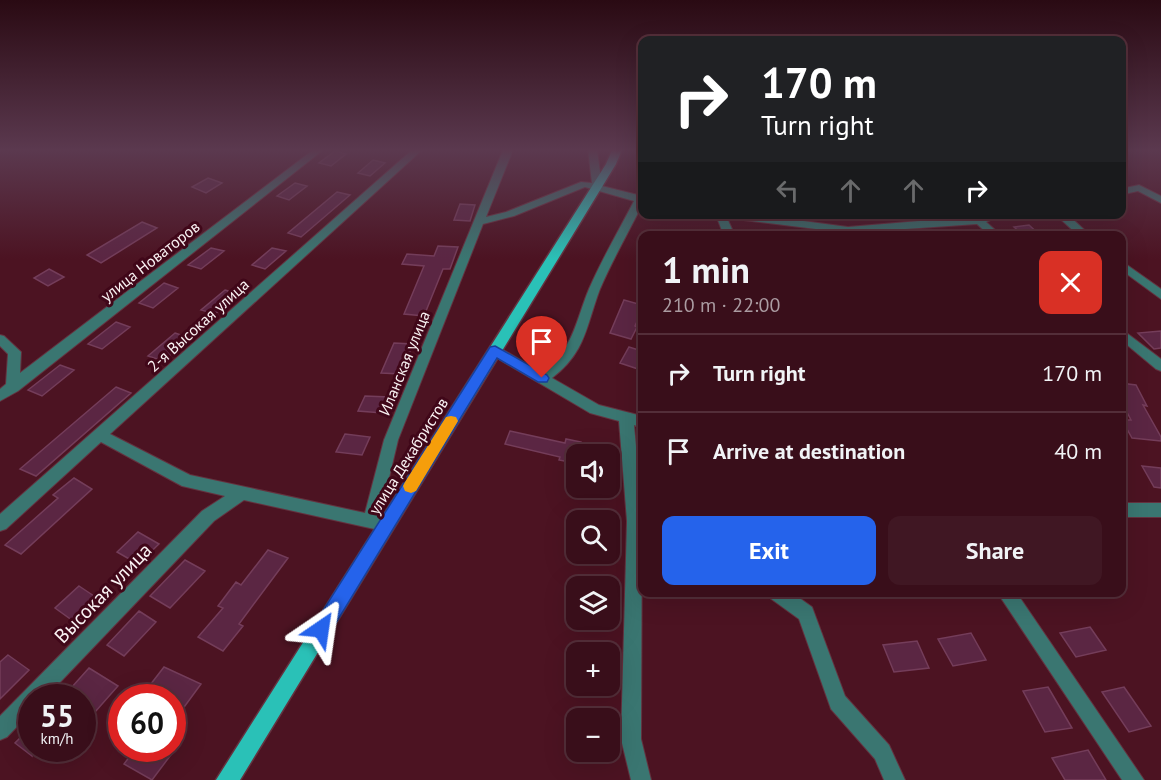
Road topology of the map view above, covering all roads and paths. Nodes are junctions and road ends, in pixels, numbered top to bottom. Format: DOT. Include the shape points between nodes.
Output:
graph roads {
  1 [pos="271,186"];
  2 [pos="377,186"];
  3 [pos="493,186"];
  4 [pos="578,186"];
  5 [pos="597,187"];
  6 [pos="1126,191"];
  7 [pos="638,199"];
  8 [pos="1161,200"];
  9 [pos="638,206"];
  10 [pos="783,219"];
  11 [pos="920,219"];
  12 [pos="984,219"];
  13 [pos="1066,219"];
  14 [pos="979,221"];
  15 [pos="479,222"];
  16 [pos="840,231"];
  17 [pos="860,231"];
  18 [pos="992,231"];
  19 [pos="1080,231"];
  20 [pos="1126,268"];
  21 [pos="1161,295"];
  22 [pos="1126,337"];
  23 [pos="0,339"];
  24 [pos="495,351"];
  25 [pos="1161,366"];
  26 [pos="542,378"];
  27 [pos="13,387"];
  28 [pos="0,396"];
  29 [pos="634,419"];
  30 [pos="100,435"];
  31 [pos="210,486"];
  32 [pos="242,493"];
  33 [pos="1126,510"];
  34 [pos="1161,510"];
  35 [pos="638,515"];
  36 [pos="208,516"];
  37 [pos="379,523"];
  38 [pos="0,524"];
  39 [pos="783,597"];
  40 [pos="1008,597"];
  41 [pos="0,730"];
  42 [pos="227,780"];
  43 [pos="641,780"];
  44 [pos="895,780"];
  45 [pos="1134,780"];
  1 -- 27 [label="street, улица Новаторов"];
  2 -- 30 [label="street, 2-я Высокая улица"];
  3 -- 15 [label="street, Иланская улица"];
  4 -- 15 [label="street"];
  5 -- 7 [label="street"];
  5 -- 24 [label="main road, улица Декабристов"];
  6 -- 8 [label="street" via="1139,188"];
  9 -- 26 [label="street" via="594,288 575,345 562,363"];
  10 -- 16 [label="street"];
  11 -- 14 [label="street"];
  11 -- 17 [label="street"];
  12 -- 14 [label="street"];
  13 -- 19 [label="street"];
  14 -- 18 [label="street"];
  15 -- 37 [label="street, Иланская улица" via="391,440"];
  20 -- 21 [label="street"];
  22 -- 25 [label="street"];
  23 -- 27 [label="street" via="15,352"];
  24 -- 26 [label="street"];
  24 -- 37 [label="main road, улица Декабристов"];
  26 -- 29 [label="street" via="595,409"];
  27 -- 28 [label="street, улица Новаторов"];
  29 -- 35 [label="street"];
  30 -- 31 [label="street" via="187,481"];
  30 -- 38 [label="street, 2-я Высокая улица"];
  31 -- 32 [label="street"];
  31 -- 36 [label="street"];
  32 -- 36 [label="street, Высокая улица"];
  32 -- 37 [label="street"];
  33 -- 34 [label="street"];
  35 -- 43 [label="street" via="631,738"];
  36 -- 41 [label="street, Высокая улица"];
  37 -- 42 [label="main road, улица Декабристов"];
  39 -- 44 [label="street" via="806,613 838,702 882,752"];
  40 -- 45 [label="street"];
}
